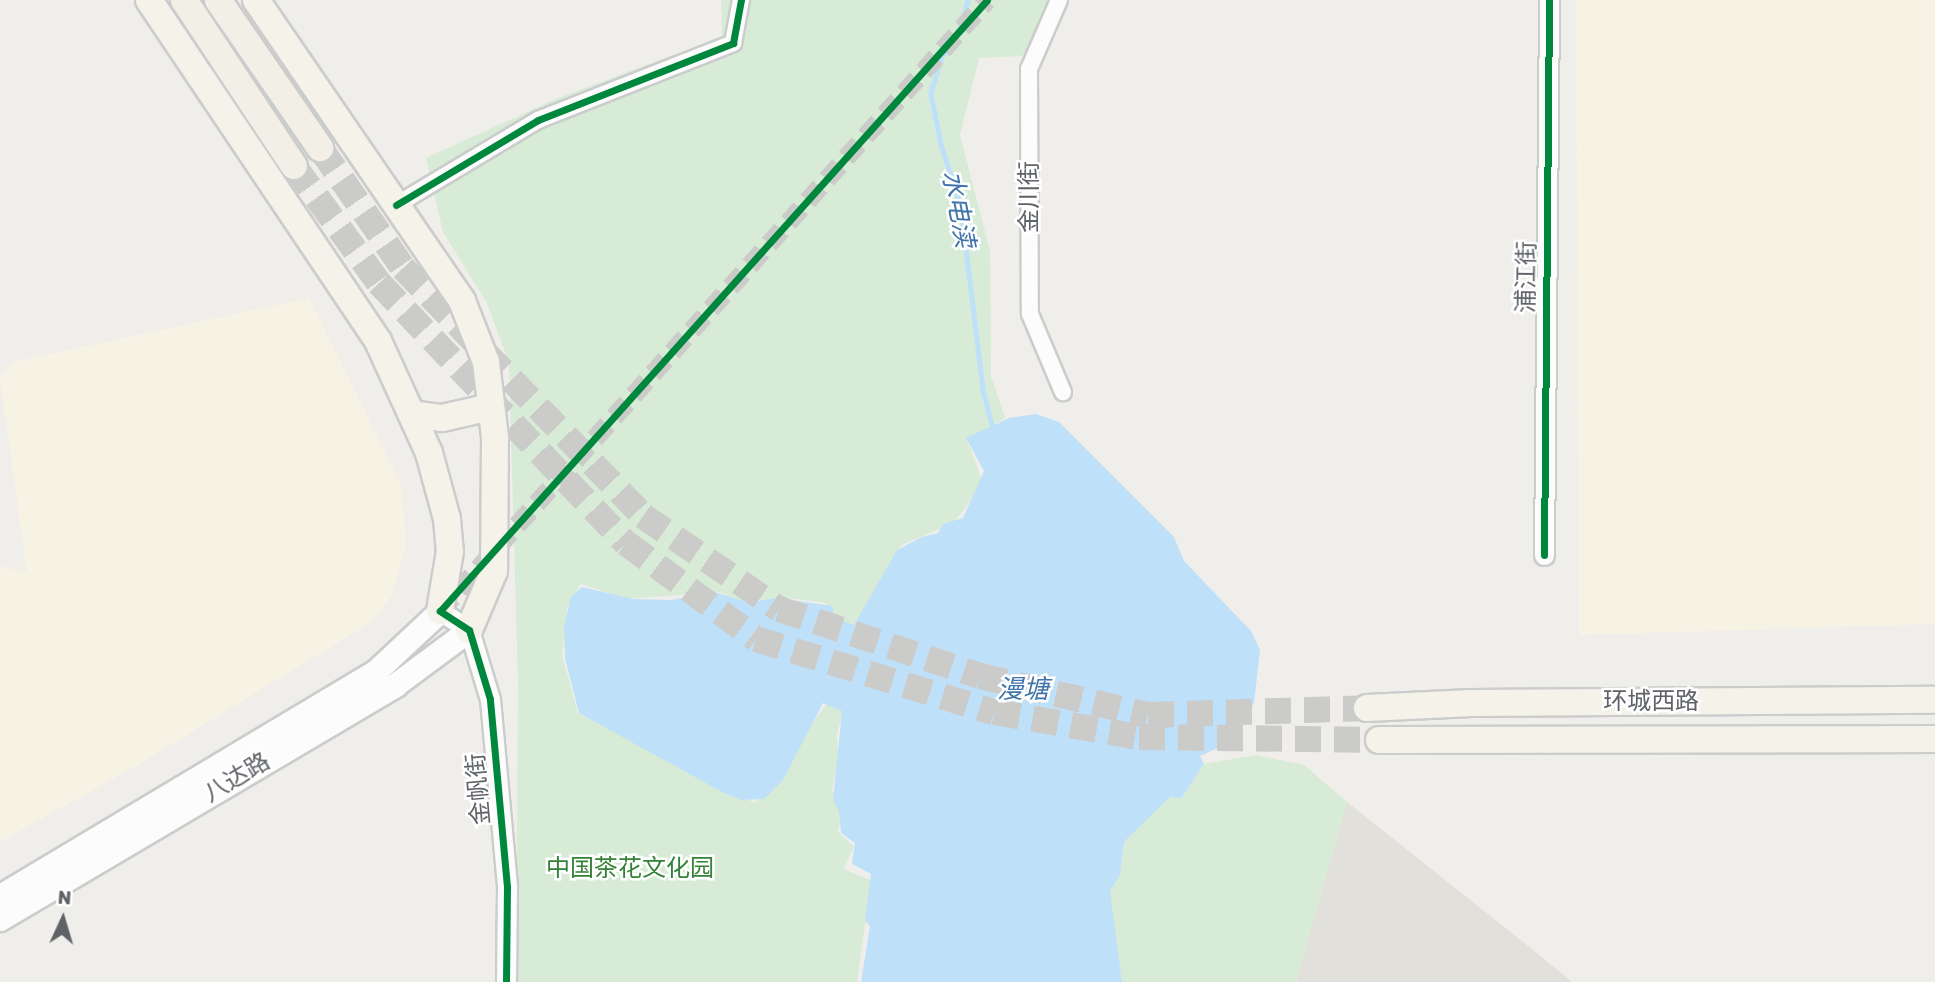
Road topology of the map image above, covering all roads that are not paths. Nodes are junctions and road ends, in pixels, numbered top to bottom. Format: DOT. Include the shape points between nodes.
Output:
graph roads {
  1 [pos="149,0"];
  2 [pos="184,0"];
  3 [pos="218,0"];
  4 [pos="256,0"];
  5 [pos="741,0"];
  6 [pos="1059,0"];
  7 [pos="1549,0"];
  8 [pos="320,148"];
  9 [pos="294,166"];
  10 [pos="396,205"];
  11 [pos="1063,392"];
  12 [pos="491,407"];
  13 [pos="412,414"];
  14 [pos="1544,555"];
  15 [pos="440,611"];
  16 [pos="469,630"];
  17 [pos="1935,700"];
  18 [pos="1367,708"];
  19 [pos="1935,739"];
  20 [pos="1379,740"];
  21 [pos="0,896"];
  22 [pos="0,919"];
  23 [pos="506,982"];
  1 -- 13 [label="main road" via="379,341"];
  2 -- 9 [label="highway"];
  3 -- 8 [label="highway"];
  4 -- 10 [label="main road"];
  5 -- 10 [label="street" via="733,43 538,120"];
  6 -- 11 [label="street, 金川街" via="1029,69 1030,314"];
  7 -- 14 [label="street, 浦江街"];
  10 -- 12 [label="main road" via="462,301 486,362"];
  12 -- 13 [label="main road" via="442,418"];
  12 -- 16 [label="main road" via="494,571"];
  13 -- 15 [label="main road" via="429,453 447,519 450,551"];
  15 -- 16 [label="street"];
  15 -- 21 [label="main road" via="377,670"];
  16 -- 22 [label="main road, 八达路" via="395,685"];
  16 -- 23 [label="street, 金帆街" via="490,699 508,887"];
  17 -- 18 [label="main road, 环城西路"];
  19 -- 20 [label="main road"];
}
